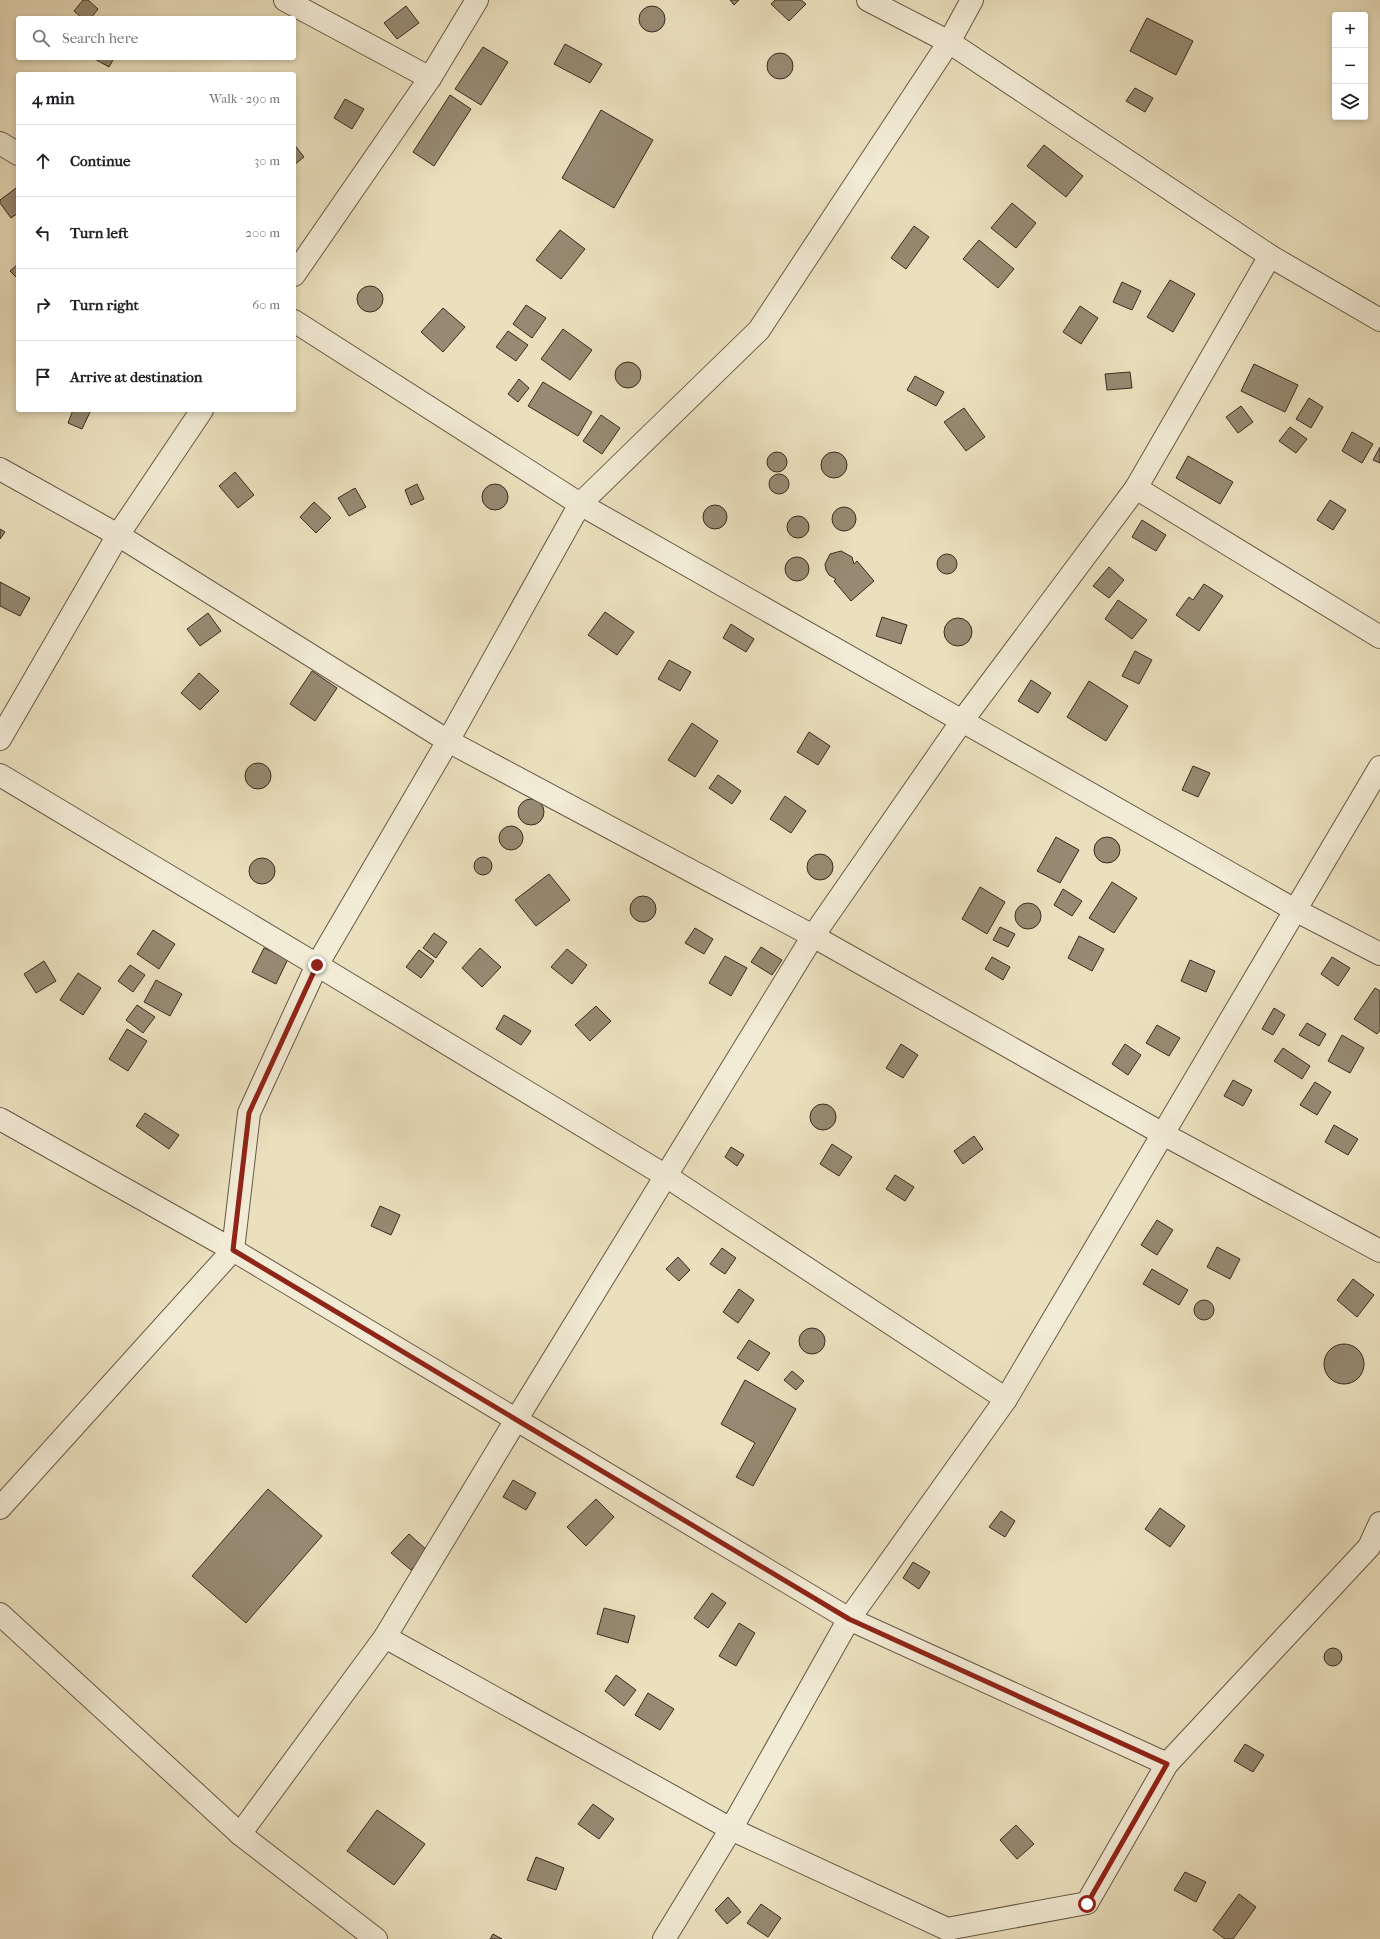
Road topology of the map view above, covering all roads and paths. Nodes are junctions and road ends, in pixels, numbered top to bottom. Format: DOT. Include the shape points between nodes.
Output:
graph roads {
  1 [pos="285,0"];
  2 [pos="477,0"];
  3 [pos="868,0"];
  4 [pos="972,0"];
  5 [pos="949,42"];
  6 [pos="430,78"];
  7 [pos="0,143"];
  8 [pos="16,153"];
  9 [pos="1270,256"];
  10 [pos="296,272"];
  11 [pos="1380,320"];
  12 [pos="296,322"];
  13 [pos="201,412"];
  14 [pos="0,469"];
  15 [pos="1136,488"];
  16 [pos="580,504"];
  17 [pos="118,535"];
  18 [pos="1380,637"];
  19 [pos="962,721"];
  20 [pos="0,739"];
  21 [pos="448,741"];
  22 [pos="1380,767"];
  23 [pos="0,775"];
  24 [pos="1295,910"];
  25 [pos="813,936"];
  26 [pos="1380,954"];
  27 [pos="317,965"];
  28 [pos="0,1119"];
  29 [pos="1163,1134"];
  30 [pos="666,1176"];
  31 [pos="233,1250"];
  32 [pos="1380,1251"];
  33 [pos="1006,1399"];
  34 [pos="516,1420"];
  35 [pos="0,1508"];
  36 [pos="1380,1523"];
  37 [pos="0,1614"];
  38 [pos="849,1619"];
  39 [pos="385,1637"];
  40 [pos="1167,1764"];
  41 [pos="731,1830"];
  42 [pos="240,1834"];
  43 [pos="376,1939"];
  44 [pos="664,1939"];
  1 -- 6 [label="street"];
  2 -- 6 [label="street"];
  3 -- 5 [label="street"];
  4 -- 5 [label="street"];
  5 -- 9 [label="street"];
  5 -- 16 [label="street" via="759,330"];
  6 -- 10 [label="street"];
  7 -- 8 [label="street"];
  9 -- 11 [label="street"];
  9 -- 15 [label="street"];
  12 -- 16 [label="street"];
  13 -- 17 [label="street"];
  14 -- 17 [label="street"];
  15 -- 18 [label="street"];
  15 -- 19 [label="street"];
  16 -- 19 [label="street"];
  16 -- 21 [label="street"];
  17 -- 20 [label="street"];
  17 -- 21 [label="street"];
  19 -- 24 [label="street"];
  19 -- 25 [label="street"];
  21 -- 25 [label="street"];
  21 -- 27 [label="street"];
  22 -- 24 [label="street"];
  23 -- 27 [label="street"];
  24 -- 26 [label="street"];
  24 -- 29 [label="street"];
  25 -- 29 [label="street"];
  25 -- 30 [label="street"];
  27 -- 30 [label="street"];
  27 -- 31 [label="street" via="249,1113"];
  28 -- 31 [label="street"];
  29 -- 32 [label="street"];
  29 -- 33 [label="street"];
  30 -- 33 [label="street"];
  30 -- 34 [label="street"];
  31 -- 34 [label="street"];
  31 -- 35 [label="street"];
  33 -- 38 [label="street"];
  34 -- 38 [label="street"];
  34 -- 39 [label="street"];
  36 -- 40 [label="street" via="1369,1547"];
  37 -- 42 [label="street"];
  38 -- 40 [label="street"];
  38 -- 41 [label="street"];
  39 -- 41 [label="street"];
  39 -- 42 [label="street"];
  40 -- 41 [label="street" via="1087,1904 946,1929"];
  41 -- 44 [label="street"];
  42 -- 43 [label="street"];
}
